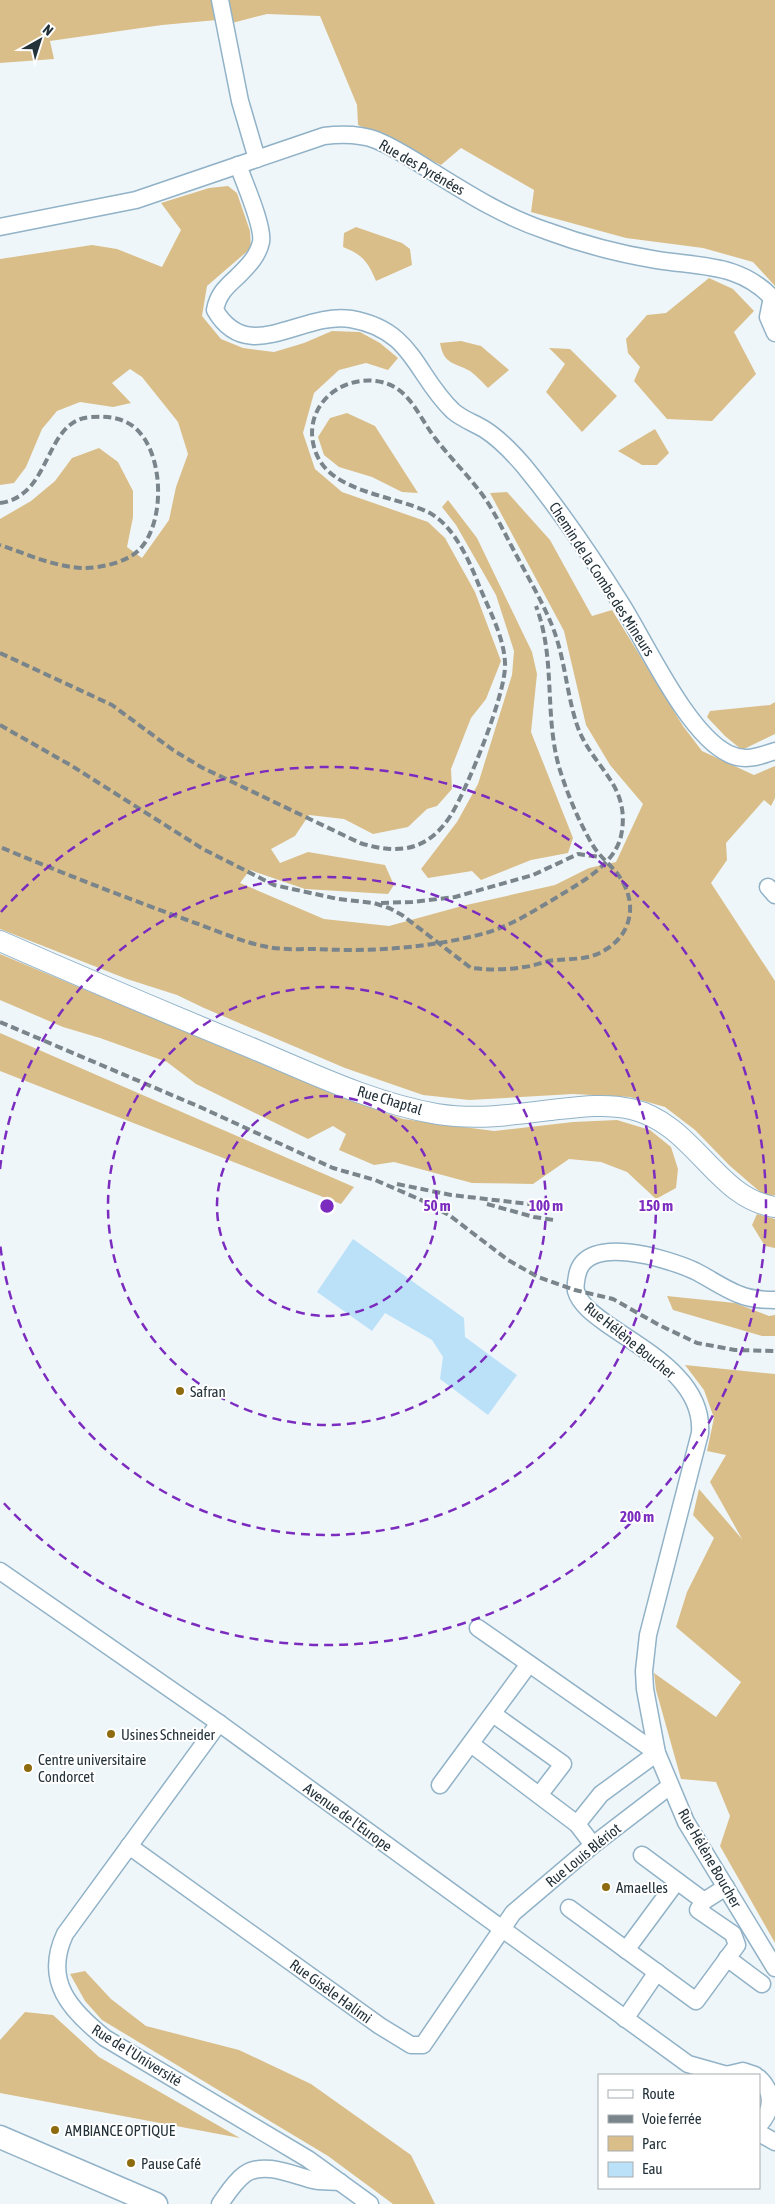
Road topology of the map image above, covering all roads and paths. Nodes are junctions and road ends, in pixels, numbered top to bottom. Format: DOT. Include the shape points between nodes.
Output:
graph roads {
  1 [pos="220,0"];
  2 [pos="257,159"];
  3 [pos="238,165"];
  4 [pos="0,227"];
  5 [pos="773,299"];
  6 [pos="775,333"];
  7 [pos="775,751"];
  8 [pos="0,941"];
  9 [pos="775,1207"];
  10 [pos="775,1300"];
  11 [pos="0,1571"];
  12 [pos="478,1628"];
  13 [pos="529,1664"];
  14 [pos="492,1714"];
  15 [pos="219,1724"];
  16 [pos="471,1744"];
  17 [pos="657,1754"];
  18 [pos="440,1786"];
  19 [pos="670,1786"];
  20 [pos="540,1794"];
  21 [pos="577,1824"];
  22 [pos="593,1845"];
  23 [pos="129,1846"];
  24 [pos="642,1855"];
  25 [pos="676,1881"];
  26 [pos="726,1887"];
  27 [pos="704,1901"];
  28 [pos="569,1908"];
  29 [pos="503,1930"];
  30 [pos="626,1950"];
  31 [pos="727,1958"];
  32 [pos="775,1968"];
  33 [pos="657,1972"];
  34 [pos="762,1984"];
  35 [pos="625,2019"];
  36 [pos="695,2071"];
  37 [pos="718,2074"];
  38 [pos="730,2074"];
  39 [pos="752,2074"];
  40 [pos="760,2079"];
  41 [pos="772,2114"];
  42 [pos="760,2124"];
  43 [pos="760,2134"];
  44 [pos="0,2137"];
  45 [pos="775,2142"];
  46 [pos="340,2182"];
  47 [pos="156,2204"];
  48 [pos="220,2204"];
  49 [pos="368,2204"];
  1 -- 2 [label="street" via="240,101"];
  2 -- 3 [label="street, Rue des Pyrénées"];
  2 -- 5 [label="street, Rue des Pyrénées" via="324,136 356,135 376,140 485,204 527,224 629,254 726,269 745,277"];
  3 -- 4 [label="street, Rue des Pyrénées" via="136,200"];
  3 -- 7 [label="street, Chemin de la Combe des Mineurs" via="262,240 250,264 226,286 217,301 215,310 222,322 241,336 260,337 310,322 348,319 380,327 396,338 407,348 444,402 509,449 542,489 580,540 700,731 715,745 743,759"];
  5 -- 6 [label="street" via="768,317"];
  8 -- 9 [label="street, Rue Chaptal" via="325,1079 408,1108 468,1118 586,1106 632,1109 671,1127 732,1187 748,1198 763,1206"];
  10 -- 17 [label="street, Rue Hélène Boucher" via="739,1295 658,1256 593,1254 577,1273 575,1290 580,1300 598,1318 675,1375 688,1389 701,1420 648,1635 645,1689"];
  11 -- 15 [label="street, Avenue de l'Europe"];
  12 -- 13 [label="street"];
  13 -- 14 [label="street"];
  13 -- 17 [label="street"];
  14 -- 16 [label="street"];
  14 -- 20 [label="street" via="562,1764"];
  15 -- 23 [label="street, Rue de l'Université"];
  15 -- 29 [label="street, Avenue de l'Europe"];
  16 -- 18 [label="street"];
  16 -- 20 [label="street"];
  17 -- 19 [label="street, Rue Hélène Boucher"];
  17 -- 21 [label="street" via="601,1794"];
  19 -- 22 [label="street, Rue Louis Blériot"];
  19 -- 26 [label="street, Rue Hélène Boucher" via="686,1822"];
  20 -- 21 [label="street"];
  21 -- 22 [label="street"];
  22 -- 29 [label="street, Rue Louis Blériot" via="513,1913"];
  23 -- 29 [label="street, Rue Gisèle Halimi" via="411,2045 422,2045"];
  23 -- 46 [label="street, Rue de l'Université" via="59,1947 56,1967 67,1999 83,2020 106,2038 301,2155"];
  24 -- 25 [label="street"];
  25 -- 27 [label="street"];
  25 -- 30 [label="street"];
  26 -- 27 [label="street"];
  26 -- 32 [label="street, Rue Hélène Boucher"];
  27 -- 31 [label="street" via="698,1910 733,1934 736,1945"];
  28 -- 30 [label="street"];
  29 -- 35 [label="street, Avenue de l'Europe"];
  30 -- 33 [label="street"];
  31 -- 33 [label="street" via="696,2001"];
  31 -- 34 [label="street"];
  33 -- 35 [label="street"];
  35 -- 36 [label="street, Avenue de l'Europe"];
  36 -- 37 [label="street, Avenue de l'Europe"];
  38 -- 39 [label="street, Avenue de l'Europe" via="743,2071"];
  40 -- 41 [label="street" via="769,2093"];
  41 -- 42 [label="street"];
  43 -- 45 [label="street"];
  44 -- 47 [label="main road"];
  46 -- 48 [label="street" via="258,2169 244,2175"];
  46 -- 49 [label="street, Rue de l'Université"];
}
